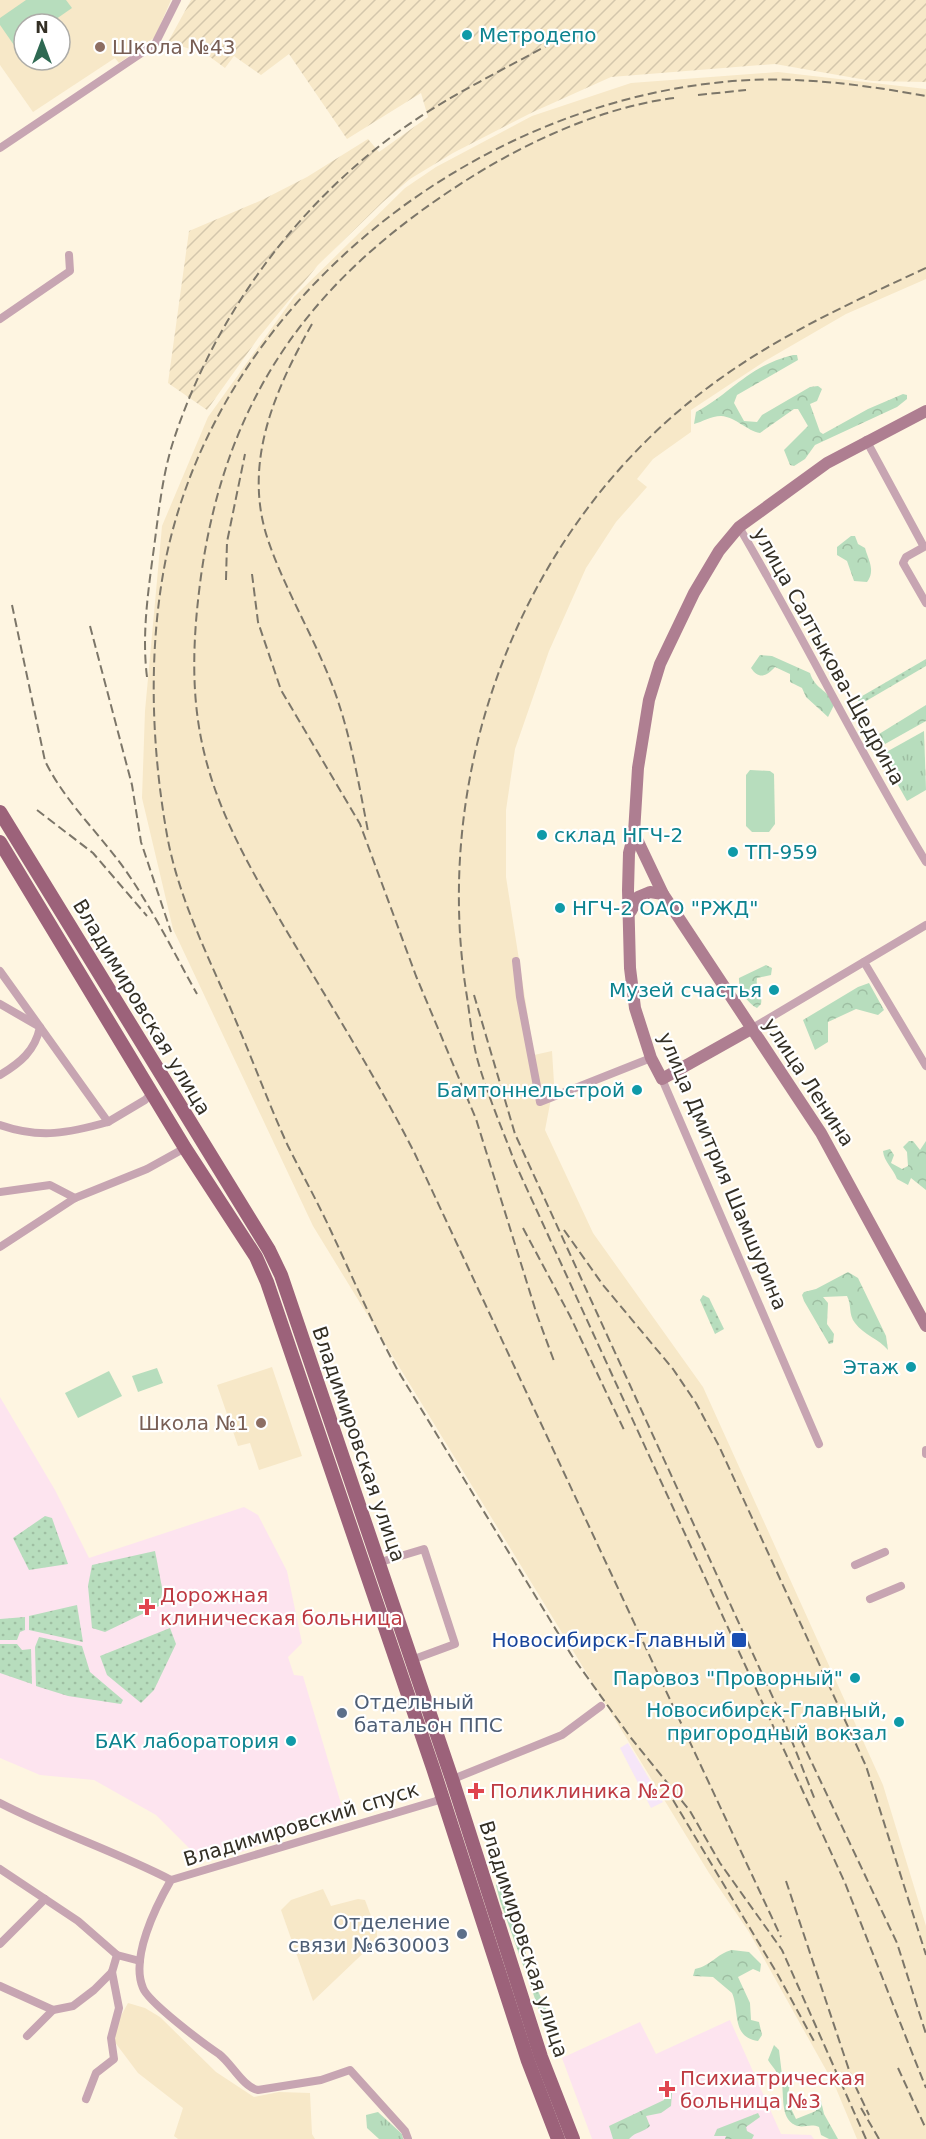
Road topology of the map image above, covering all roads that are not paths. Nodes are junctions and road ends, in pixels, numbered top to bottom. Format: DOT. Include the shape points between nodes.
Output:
graph roads {
  1 [pos="177,0"];
  2 [pos="0,148"];
  3 [pos="69,255"];
  4 [pos="0,319"];
  5 [pos="926,411"];
  6 [pos="866,440"];
  7 [pos="739,527"];
  8 [pos="926,603"];
  9 [pos="0,812"];
  10 [pos="634,833"];
  11 [pos="0,842"];
  12 [pos="926,862"];
  13 [pos="663,894"];
  14 [pos="631,912"];
  15 [pos="926,925"];
  16 [pos="516,961"];
  17 [pos="864,962"];
  18 [pos="0,971"];
  19 [pos="0,1004"];
  20 [pos="40,1027"];
  21 [pos="751,1029"];
  22 [pos="651,1058"];
  23 [pos="926,1066"];
  24 [pos="0,1075"];
  25 [pos="662,1079"];
  26 [pos="153,1092"];
  27 [pos="108,1122"];
  28 [pos="0,1125"];
  29 [pos="185,1148"];
  30 [pos="0,1192"];
  31 [pos="75,1198"];
  32 [pos="0,1247"];
  33 [pos="926,1326"];
  34 [pos="819,1444"];
  35 [pos="926,1449"];
  36 [pos="926,1454"];
  37 [pos="885,1552"];
  38 [pos="384,1561"];
  39 [pos="855,1565"];
  40 [pos="901,1586"];
  41 [pos="870,1599"];
  42 [pos="417,1658"];
  43 [pos="601,1706"];
  44 [pos="453,1782"];
  45 [pos="441,1796"];
  46 [pos="0,1803"];
  47 [pos="2,1874"];
  48 [pos="171,1880"];
  49 [pos="45,1899"];
  50 [pos="0,1944"];
  51 [pos="117,1955"];
  52 [pos="140,1961"];
  53 [pos="112,1972"];
  54 [pos="0,1986"];
  55 [pos="53,2010"];
  56 [pos="27,2036"];
  57 [pos="86,2099"];
  58 [pos="408,2139"];
  59 [pos="558,2139"];
  60 [pos="573,2139"];
  1 -- 2 [label="street" via="155,44"];
  3 -- 4 [label="street" via="70,271"];
  5 -- 6 [label="street, улица Дмитрия Шамшурина"];
  6 -- 7 [label="street, улица Дмитрия Шамшурина" via="827,463"];
  6 -- 8 [label="street" via="924,547 906,557 903,564"];
  7 -- 10 [label="street, улица Дмитрия Шамшурина" via="719,551 694,593 654,682 637,777"];
  7 -- 12 [label="street, улица Салтыкова-Щедрина"];
  9 -- 44 [label="main road, Владимировская улица" via="281,1275"];
  10 -- 13 [label="street, улица Ленина"];
  10 -- 14 [label="street, улица Дмитрия Шамшурина" via="629,853"];
  11 -- 26 [label="main road, Владимировская улица"];
  13 -- 14 [label="street" via="650,892 638,897"];
  13 -- 21 [label="street, улица Ленина"];
  14 -- 22 [label="street, улица Дмитрия Шамшурина" via="630,968 635,1008"];
  15 -- 17 [label="street"];
  16 -- 22 [label="street" via="540,1102"];
  17 -- 21 [label="street"];
  17 -- 23 [label="street"];
  18 -- 20 [label="street"];
  19 -- 20 [label="street"];
  20 -- 24 [label="street" via="37,1042 20,1063"];
  20 -- 27 [label="street"];
  21 -- 25 [label="street"];
  21 -- 33 [label="street, улица Ленина" via="821,1133"];
  22 -- 25 [label="street, улица Дмитрия Шамшурина"];
  25 -- 34 [label="street, улица Дмитрия Шамшурина"];
  26 -- 27 [label="street"];
  26 -- 29 [label="main road, Владимировская улица"];
  27 -- 28 [label="street" via="66,1134"];
  29 -- 31 [label="street" via="147,1169"];
  29 -- 45 [label="main road, Владимировская улица" via="252,1250 267,1282"];
  30 -- 31 [label="street" via="50,1185"];
  31 -- 32 [label="street"];
  35 -- 36 [label="street"];
  37 -- 39 [label="street"];
  38 -- 42 [label="street" via="424,1549 455,1644"];
  40 -- 41 [label="street"];
  43 -- 44 [label="street, Владимировский спуск" via="562,1735"];
  44 -- 45 [label="street, Владимировский спуск"];
  44 -- 60 [label="main road, Владимировская улица" via="542,2057"];
  45 -- 48 [label="street, Владимировский спуск" via="436,1801"];
  45 -- 59 [label="main road, Владимировская улица" via="528,2061"];
  46 -- 48 [label="street"];
  47 -- 49 [label="street"];
  48 -- 52 [label="street, Владимировский спуск" via="155,1908"];
  49 -- 50 [label="street"];
  49 -- 51 [label="street"];
  51 -- 52 [label="street"];
  51 -- 53 [label="street"];
  52 -- 58 [label="street, Владимировский спуск" via="143,1989 187,2031 229,2061 250,2088 321,2080 350,2070"];
  53 -- 55 [label="street" via="73,2006"];
  53 -- 57 [label="street" via="118,2008 111,2038 114,2059 96,2073"];
  54 -- 55 [label="street"];
  55 -- 56 [label="street"];
}
